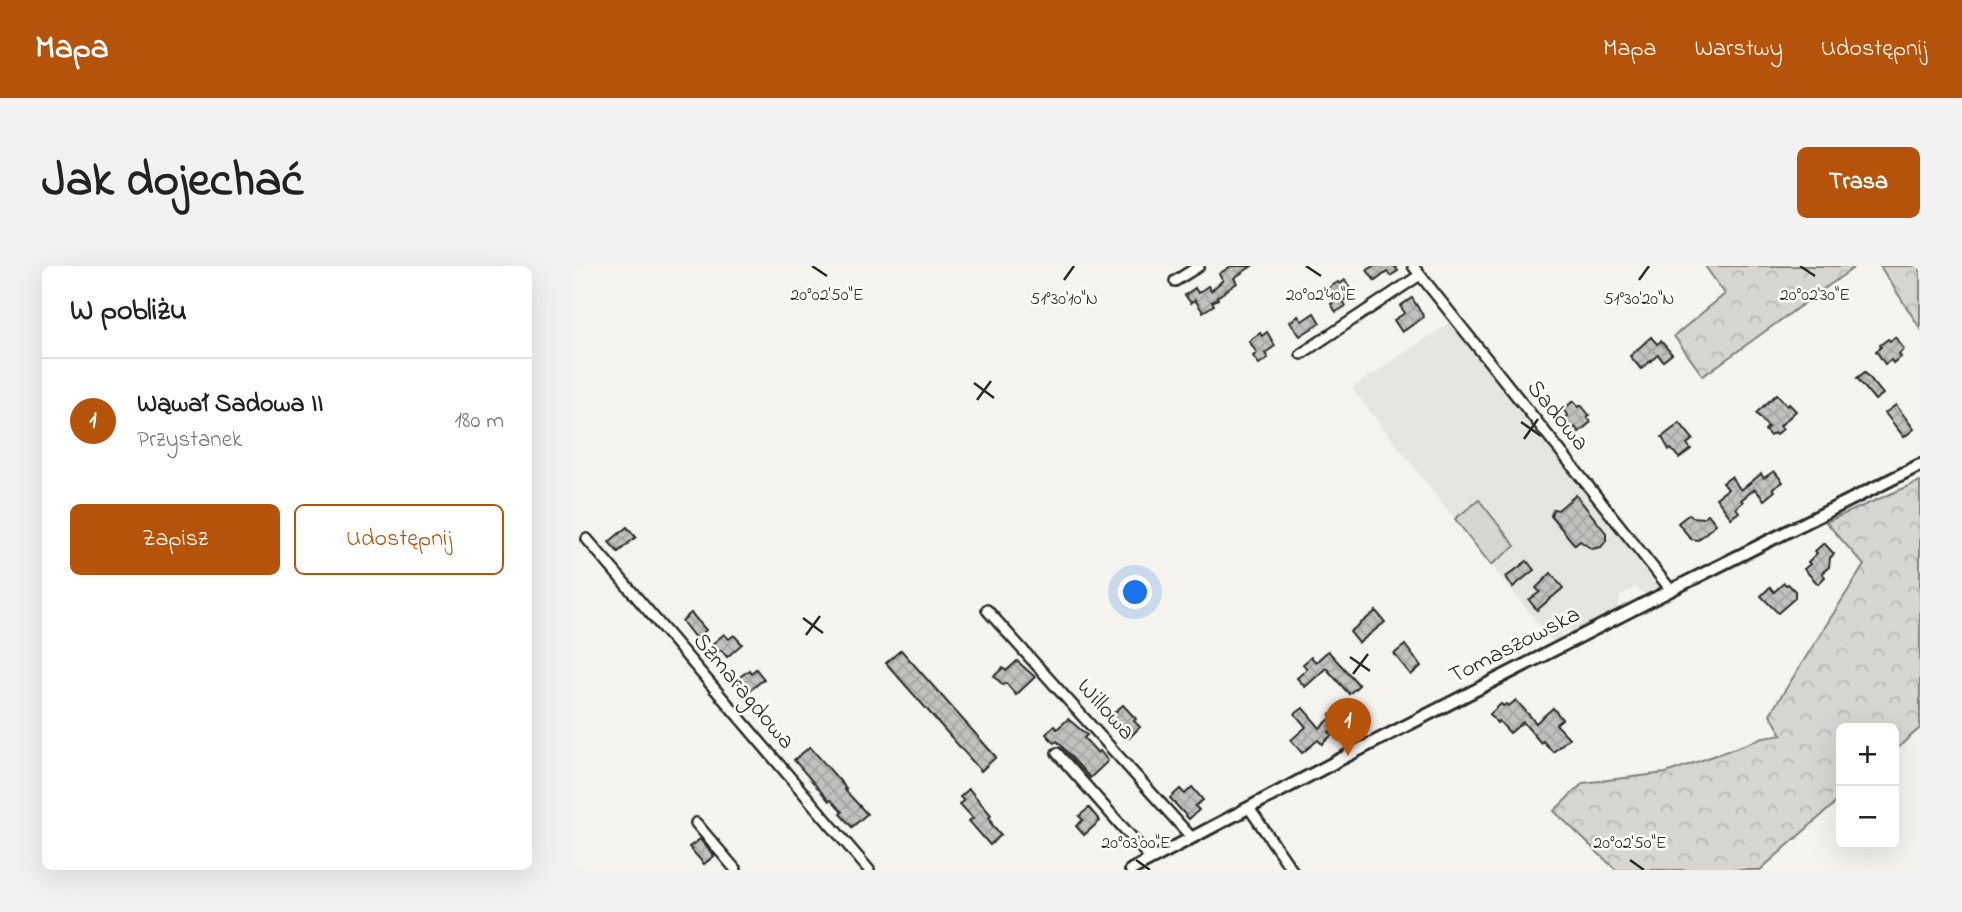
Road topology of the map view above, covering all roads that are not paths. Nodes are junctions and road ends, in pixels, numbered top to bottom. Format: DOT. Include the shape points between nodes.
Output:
graph roads {
  1 [pos="1199,266"];
  2 [pos="1413,266"];
  3 [pos="1420,275"];
  4 [pos="1175,281"];
  5 [pos="1301,354"];
  6 [pos="1920,465"];
  7 [pos="587,539"];
  8 [pos="1671,590"];
  9 [pos="987,610"];
  10 [pos="1058,753"];
  11 [pos="1249,808"];
  12 [pos="696,823"];
  13 [pos="1192,838"];
  14 [pos="1152,859"];
  15 [pos="736,870"];
  16 [pos="869,870"];
  17 [pos="1131,870"];
  18 [pos="1292,870"];
  1 -- 4 [label="street"];
  2 -- 3 [label="street, Sadowa"];
  3 -- 5 [label="street"];
  3 -- 8 [label="street, Sadowa"];
  6 -- 8 [label="street, Tomaszowska"];
  7 -- 16 [label="street, Szmaragdowa"];
  8 -- 11 [label="street, Tomaszowska"];
  9 -- 13 [label="street, Willowa"];
  10 -- 14 [label="street"];
  11 -- 13 [label="street, Tomaszowska"];
  11 -- 18 [label="street"];
  12 -- 15 [label="street"];
  13 -- 14 [label="street, Tomaszowska"];
  14 -- 17 [label="street, Tomaszowska"];
}
